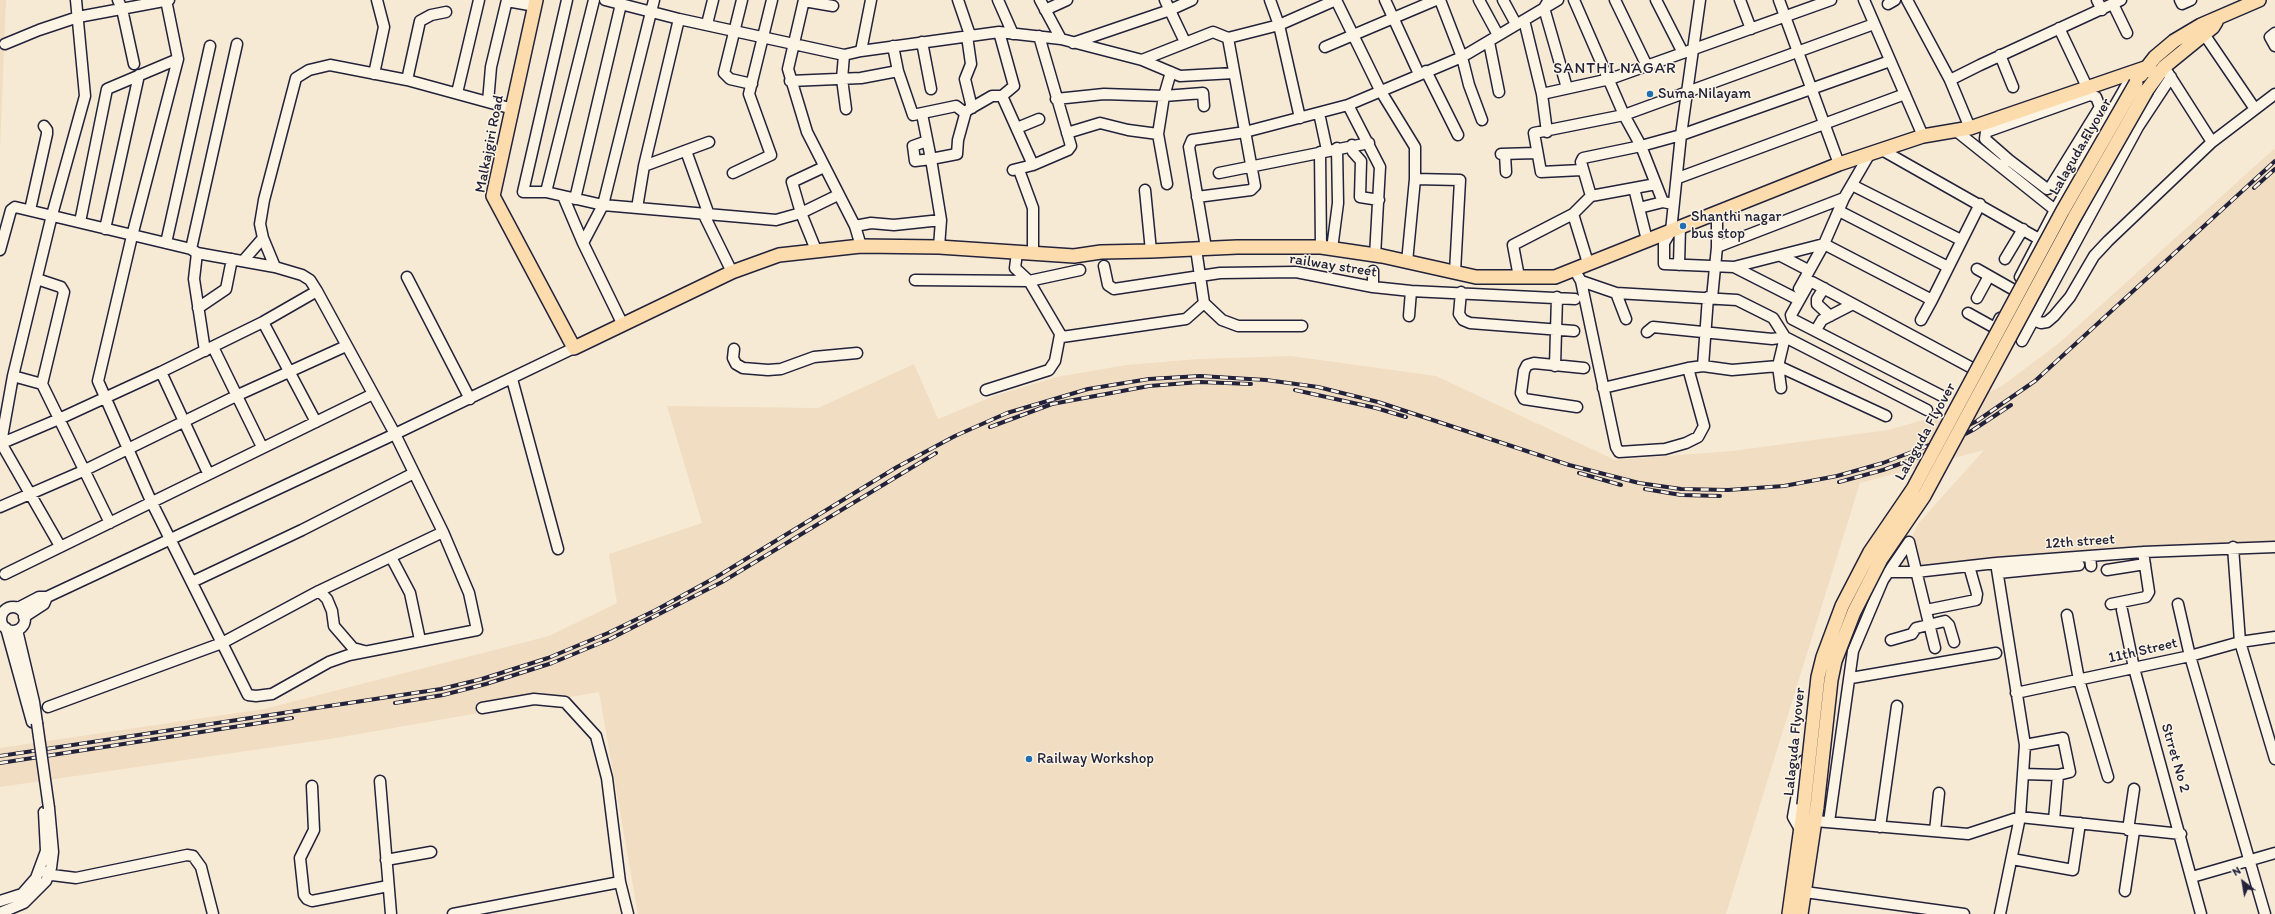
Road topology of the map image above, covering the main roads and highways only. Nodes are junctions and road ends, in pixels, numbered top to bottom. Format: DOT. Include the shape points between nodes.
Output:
graph roads {
  1 [pos="2259,0"];
  2 [pos="536,3"];
  3 [pos="2243,4"];
  4 [pos="2217,20"];
  5 [pos="2178,46"];
  6 [pos="2145,68"];
  7 [pos="2164,73"];
  8 [pos="2139,83"];
  9 [pos="1811,806"];
  10 [pos="1789,914"];
  11 [pos="1801,914"];
  1 -- 3 [label="main road"];
  2 -- 8 [label="main road, Malkajgiri Road" via="493,196 574,348 732,272 779,255 861,246 939,247 1074,256 1101,252 1151,252 1237,246 1327,248 1476,277 1555,277 1839,164 1923,136 1970,128 2087,87"];
  3 -- 4 [label="main road"];
  4 -- 5 [label="main road" via="2201,25"];
  4 -- 5 [label="main road" via="2204,34"];
  5 -- 6 [label="main road, Lalaguda Flyover" via="2155,57"];
  5 -- 7 [label="main road, Lalaguda Flyover"];
  6 -- 7 [label="main road"];
  6 -- 8 [label="main road, Lalaguda Flyover"];
  7 -- 8 [label="main road, Lalaguda Flyover"];
  8 -- 9 [label="main road, Lalaguda Flyover, bridge" via="2062,212 1913,489 1870,552 1842,606 1818,677"];
  9 -- 10 [label="main road, Lalaguda Flyover" via="1801,831"];
  9 -- 11 [label="main road, Lalaguda Flyover" via="1815,821"];
}
